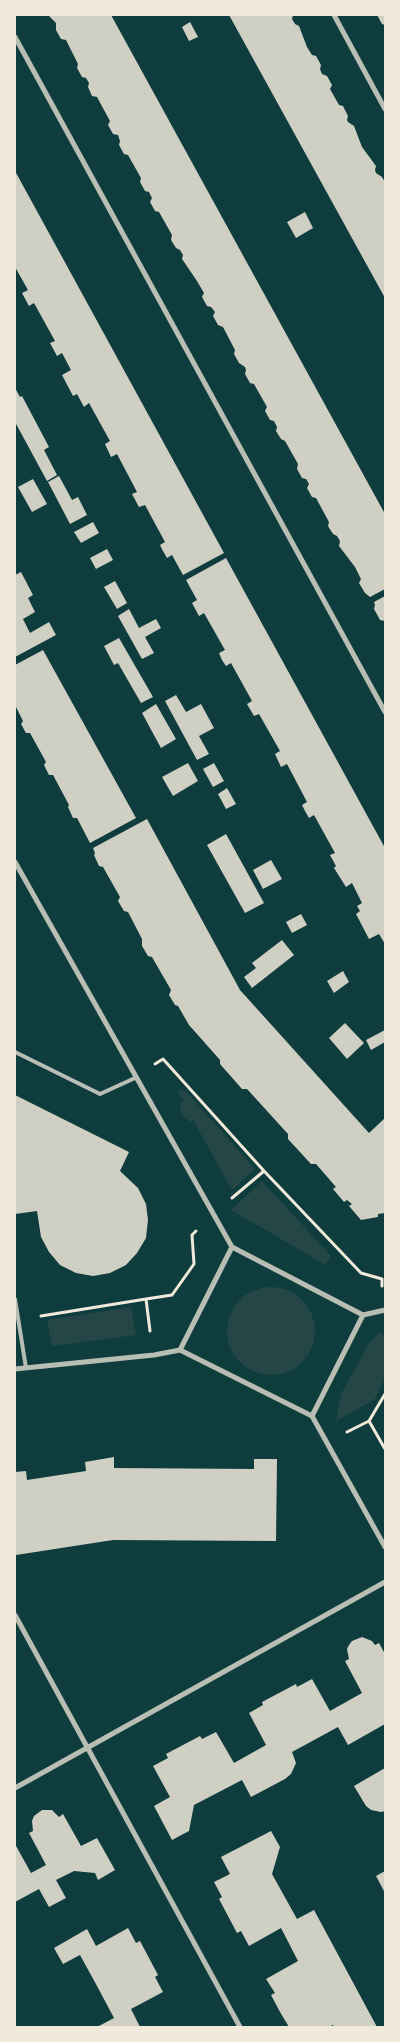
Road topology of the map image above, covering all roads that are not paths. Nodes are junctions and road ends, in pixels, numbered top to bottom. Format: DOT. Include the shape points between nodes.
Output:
graph roads {
  1 [pos="334,15"];
  2 [pos="15,37"];
  3 [pos="385,109"];
  4 [pos="385,712"];
  5 [pos="15,862"];
  6 [pos="15,1052"];
  7 [pos="135,1078"];
  8 [pos="232,1247"];
  9 [pos="15,1299"];
  10 [pos="384,1310"];
  11 [pos="363,1315"];
  12 [pos="180,1350"];
  13 [pos="26,1368"];
  14 [pos="15,1369"];
  15 [pos="312,1416"];
  16 [pos="385,1547"];
  17 [pos="385,1582"];
  18 [pos="15,1615"];
  19 [pos="88,1748"];
  20 [pos="15,1788"];
  21 [pos="240,2027"];
  1 -- 3 [label="street"];
  2 -- 4 [label="street"];
  5 -- 7 [label="street"];
  6 -- 7 [label="lane" via="100,1094"];
  7 -- 8 [label="street"];
  8 -- 11 [label="street"];
  8 -- 12 [label="street"];
  9 -- 13 [label="lane"];
  10 -- 11 [label="street"];
  11 -- 15 [label="street"];
  12 -- 13 [label="street"];
  12 -- 15 [label="street"];
  13 -- 14 [label="street"];
  15 -- 16 [label="street"];
  17 -- 19 [label="street"];
  18 -- 19 [label="street"];
  19 -- 20 [label="street"];
  19 -- 21 [label="street"];
}
